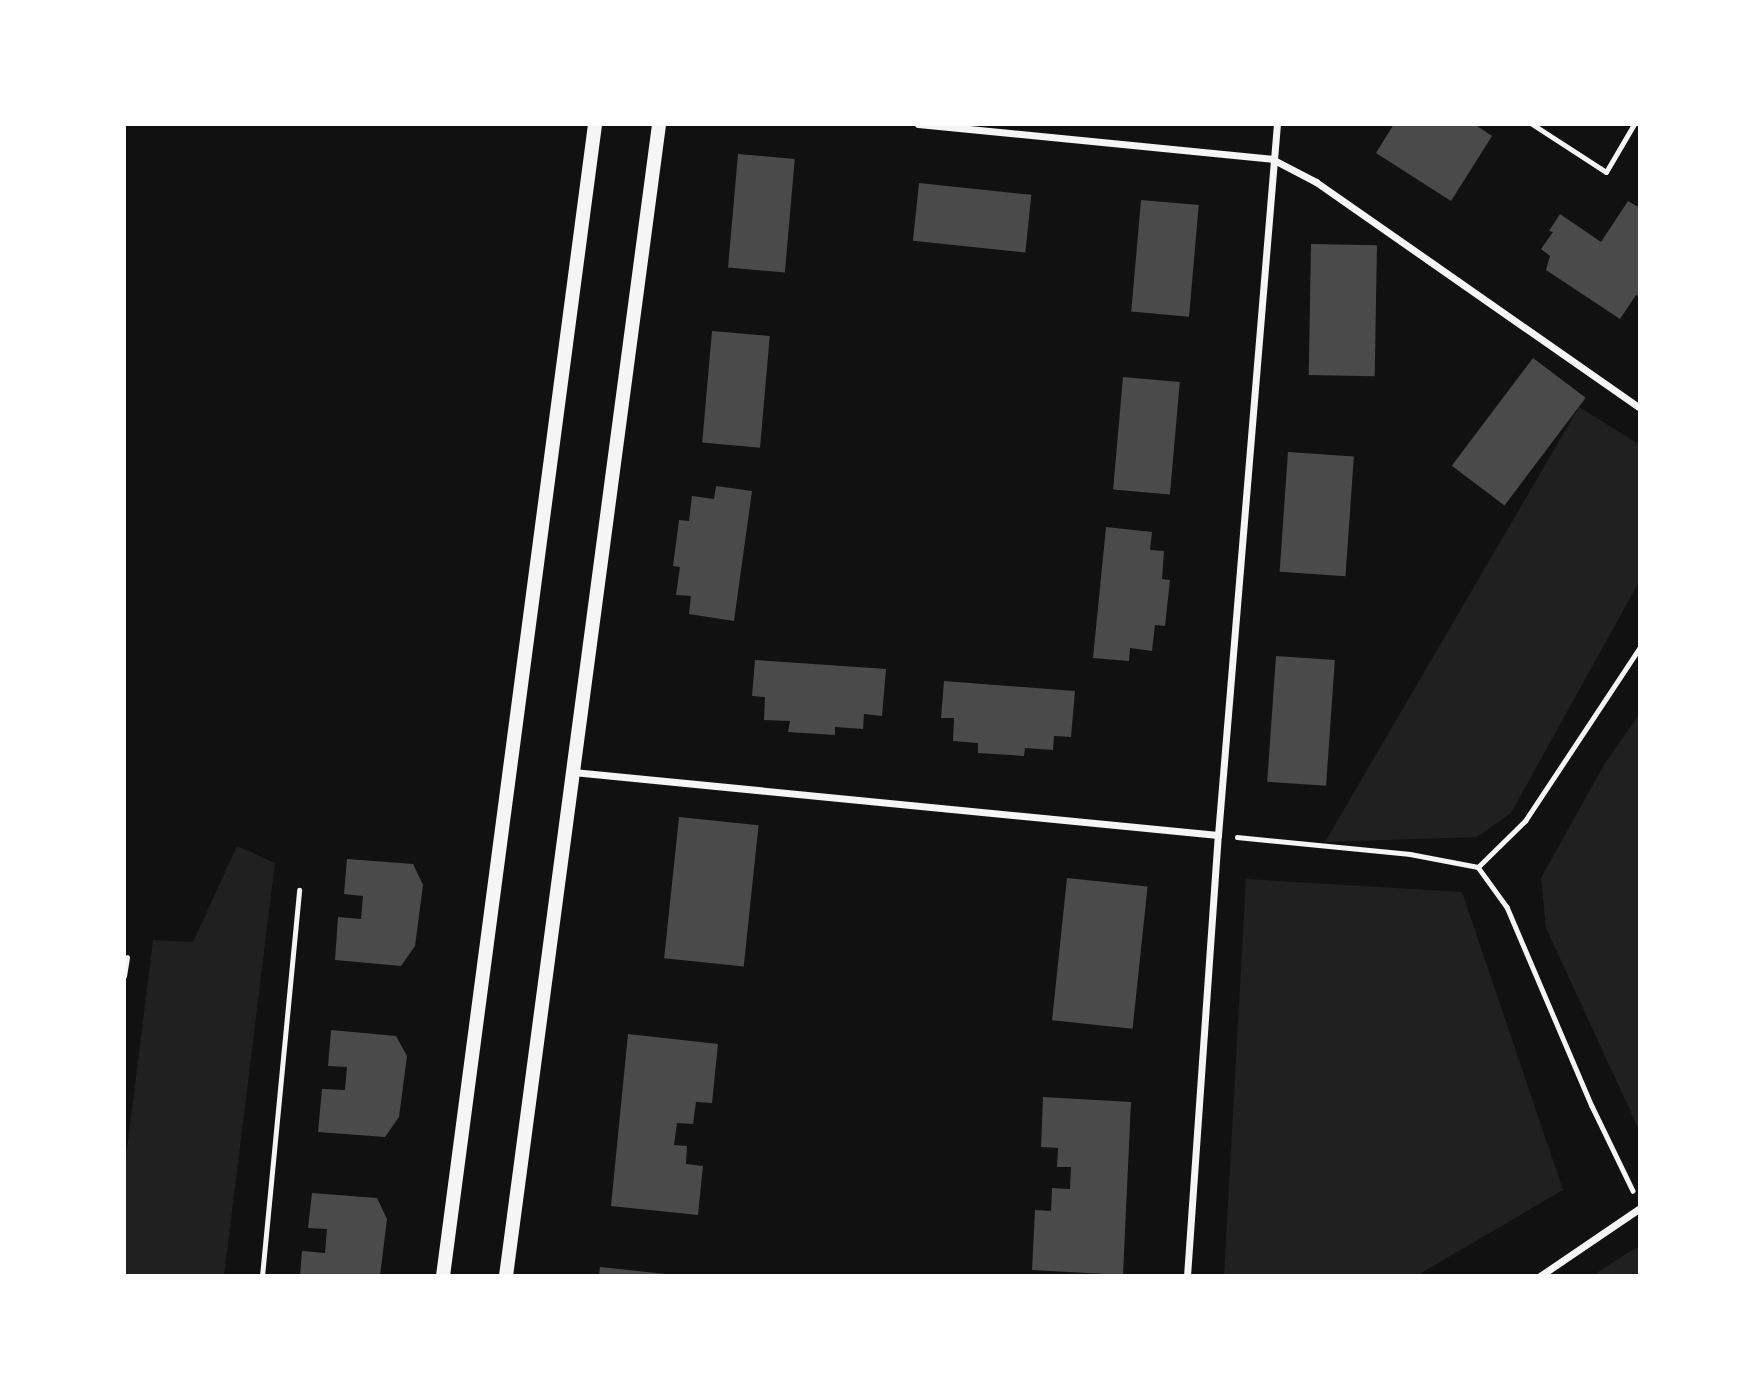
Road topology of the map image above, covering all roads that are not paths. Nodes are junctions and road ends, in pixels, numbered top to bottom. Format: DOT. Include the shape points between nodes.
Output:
graph roads {
  1 [pos="595,124"];
  2 [pos="659,124"];
  3 [pos="918,124"];
  4 [pos="1277,124"];
  5 [pos="1532,124"];
  6 [pos="1634,124"];
  7 [pos="1272,159"];
  8 [pos="1640,408"];
  9 [pos="572,772"];
  10 [pos="1218,835"];
  11 [pos="299,890"];
  12 [pos="127,957"];
  13 [pos="124,976"];
  14 [pos="1640,1208"];
  15 [pos="262,1276"];
  16 [pos="443,1276"];
  17 [pos="506,1276"];
  18 [pos="1187,1276"];
  19 [pos="1540,1276"];
  1 -- 16 [label="main road"];
  2 -- 9 [label="main road"];
  3 -- 7 [label="street"];
  4 -- 7 [label="street"];
  5 -- 6 [label="lane" via="1606,172"];
  7 -- 8 [label="street" via="1316,182"];
  7 -- 10 [label="street"];
  9 -- 10 [label="street"];
  9 -- 17 [label="main road"];
  10 -- 18 [label="street"];
  11 -- 15 [label="lane"];
  12 -- 13 [label="lane"];
  14 -- 19 [label="street"];
}
